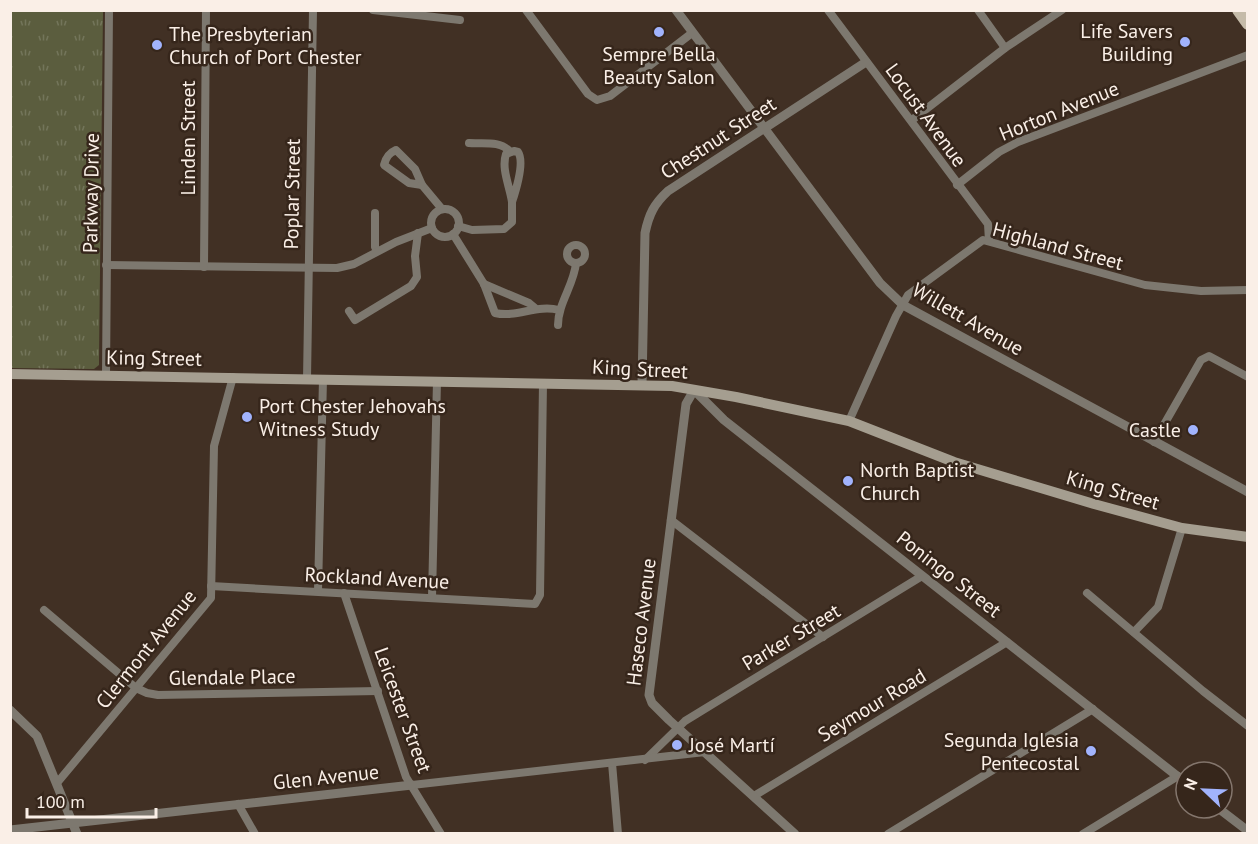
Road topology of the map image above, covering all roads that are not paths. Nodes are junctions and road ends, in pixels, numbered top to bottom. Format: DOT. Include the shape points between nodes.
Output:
graph roads {
  1 [pos="109,10"];
  2 [pos="206,10"];
  3 [pos="313,10"];
  4 [pos="373,10"];
  5 [pos="526,10"];
  6 [pos="676,10"];
  7 [pos="828,10"];
  8 [pos="978,10"];
  9 [pos="1062,10"];
  10 [pos="1238,10"];
  11 [pos="382,11"];
  12 [pos="460,20"];
  13 [pos="1248,24"];
  14 [pos="692,33"];
  15 [pos="1005,48"];
  16 [pos="1248,55"];
  17 [pos="866,62"];
  18 [pos="912,120"];
  19 [pos="764,128"];
  20 [pos="469,143"];
  21 [pos="510,152"];
  22 [pos="422,185"];
  23 [pos="957,185"];
  24 [pos="512,202"];
  25 [pos="442,209"];
  26 [pos="375,213"];
  27 [pos="432,228"];
  28 [pos="456,230"];
  29 [pos="418,233"];
  30 [pos="989,241"];
  31 [pos="377,251"];
  32 [pos="576,263"];
  33 [pos="106,265"];
  34 [pos="204,267"];
  35 [pos="307,267"];
  36 [pos="484,284"];
  37 [pos="1248,290"];
  38 [pos="903,305"];
  39 [pos="535,308"];
  40 [pos="559,310"];
  41 [pos="349,311"];
  42 [pos="558,325"];
  43 [pos="10,374"];
  44 [pos="106,375"];
  45 [pos="233,377"];
  46 [pos="1248,377"];
  47 [pos="307,379"];
  48 [pos="323,379"];
  49 [pos="437,381"];
  50 [pos="543,383"];
  51 [pos="642,385"];
  52 [pos="694,390"];
  53 [pos="849,421"];
  54 [pos="1154,442"];
  55 [pos="1248,492"];
  56 [pos="671,520"];
  57 [pos="1182,528"];
  58 [pos="1248,537"];
  59 [pos="922,576"];
  60 [pos="211,586"];
  61 [pos="318,591"];
  62 [pos="1087,592"];
  63 [pos="344,593"];
  64 [pos="432,597"];
  65 [pos="44,610"];
  66 [pos="1134,632"];
  67 [pos="823,638"];
  68 [pos="1007,642"];
  69 [pos="136,688"];
  70 [pos="378,691"];
  71 [pos="1093,709"];
  72 [pos="10,710"];
  73 [pos="1248,726"];
  74 [pos="678,727"];
  75 [pos="705,752"];
  76 [pos="645,760"];
  77 [pos="612,763"];
  78 [pos="1174,773"];
  79 [pos="1174,778"];
  80 [pos="57,783"];
  81 [pos="412,785"];
  82 [pos="754,796"];
  83 [pos="238,804"];
  84 [pos="1234,820"];
  85 [pos="73,823"];
  86 [pos="10,830"];
  87 [pos="1248,831"];
  88 [pos="792,833"];
  89 [pos="77,834"];
  90 [pos="255,834"];
  91 [pos="441,834"];
  92 [pos="618,834"];
  93 [pos="888,834"];
  94 [pos="1083,834"];
  1 -- 33 [label="street, Parkway Drive"];
  2 -- 34 [label="street, Linden Street"];
  3 -- 35 [label="street, Poplar Street"];
  4 -- 11 [label="street"];
  5 -- 14 [label="street" via="588,94 597,100 610,96"];
  6 -- 14 [label="street, Willett Avenue"];
  7 -- 17 [label="street, Locust Avenue"];
  8 -- 15 [label="street"];
  9 -- 15 [label="street"];
  10 -- 13 [label="main road"];
  11 -- 12 [label="street"];
  14 -- 19 [label="street, Willett Avenue"];
  15 -- 18 [label="street"];
  16 -- 23 [label="street, Horton Avenue" via="1018,142"];
  17 -- 18 [label="street, Locust Avenue"];
  17 -- 19 [label="street, Chestnut Street"];
  18 -- 23 [label="street, Locust Avenue"];
  19 -- 38 [label="street, Willett Avenue" via="880,283"];
  19 -- 51 [label="street, Chestnut Street" via="668,191 649,214 645,233"];
  20 -- 21 [label="street" via="505,145"];
  21 -- 24 [label="street" via="504,159"];
  21 -- 24 [label="street" via="518,152 521,160"];
  22 -- 22 [label="street" via="405,157 396,150 391,152 384,165 409,183"];
  22 -- 25 [label="street"];
  23 -- 30 [label="street, Locust Avenue" via="988,224"];
  24 -- 28 [label="street" via="512,222 504,229"];
  25 -- 27 [label="street" via="434,214"];
  25 -- 28 [label="street" via="458,218"];
  26 -- 31 [label="street"];
  27 -- 28 [label="street" via="440,236"];
  27 -- 29 [label="street"];
  28 -- 36 [label="street"];
  29 -- 31 [label="street"];
  29 -- 41 [label="street" via="416,281 355,320"];
  30 -- 37 [label="street, Highland Street" via="1144,285 1201,291"];
  30 -- 38 [label="street, Highland Street" via="973,246 908,295"];
  31 -- 35 [label="street" via="346,267"];
  32 -- 40 [label="street"];
  33 -- 34 [label="street"];
  33 -- 44 [label="street, Parkway Drive"];
  34 -- 35 [label="street"];
  35 -- 47 [label="street, Poplar Street"];
  36 -- 39 [label="street"];
  36 -- 39 [label="street" via="495,313 522,313"];
  38 -- 53 [label="street, Highland Street"];
  38 -- 54 [label="street, Willett Avenue"];
  39 -- 40 [label="street"];
  40 -- 42 [label="street"];
  43 -- 44 [label="main road, King Street"];
  44 -- 45 [label="main road, King Street"];
  45 -- 47 [label="main road, King Street"];
  45 -- 60 [label="street, Clermont Avenue" via="214,446"];
  46 -- 54 [label="street" via="1209,356 1201,360"];
  47 -- 48 [label="main road, King Street"];
  48 -- 49 [label="main road, King Street"];
  48 -- 61 [label="street"];
  49 -- 50 [label="main road, King Street"];
  49 -- 64 [label="street"];
  50 -- 51 [label="main road, King Street"];
  50 -- 64 [label="street, Rockland Avenue" via="539,600 529,604"];
  51 -- 52 [label="main road, King Street"];
  52 -- 53 [label="main road, King Street"];
  52 -- 56 [label="street, Haseco Avenue" via="686,404"];
  52 -- 59 [label="street, Poningo Street" via="724,420"];
  53 -- 57 [label="main road, King Street" via="954,462"];
  54 -- 55 [label="street, Willett Avenue"];
  56 -- 67 [label="street"];
  56 -- 74 [label="street, Haseco Avenue" via="649,695 652,703"];
  57 -- 58 [label="main road, King Street"];
  57 -- 66 [label="street" via="1158,607"];
  59 -- 67 [label="street, Parker Street"];
  59 -- 68 [label="street, Poningo Street"];
  60 -- 61 [label="street, Rockland Avenue"];
  60 -- 69 [label="street, Clermont Avenue" via="211,598"];
  61 -- 63 [label="street, Rockland Avenue"];
  62 -- 66 [label="street"];
  63 -- 64 [label="street, Rockland Avenue"];
  63 -- 70 [label="street, Leicester Street"];
  65 -- 69 [label="street, Glendale Place"];
  66 -- 73 [label="street"];
  67 -- 74 [label="street, Parker Street"];
  68 -- 71 [label="street, Poningo Street"];
  68 -- 82 [label="street, Seymour Road"];
  69 -- 70 [label="street, Glendale Place" via="158,695"];
  69 -- 80 [label="street, Clermont Avenue"];
  70 -- 81 [label="street, Leicester Street"];
  71 -- 78 [label="street, Poningo Street"];
  71 -- 93 [label="street"];
  72 -- 80 [label="street" via="37,736"];
  74 -- 75 [label="street, Haseco Avenue"];
  74 -- 76 [label="street"];
  75 -- 76 [label="street, Glen Avenue"];
  75 -- 82 [label="street, Haseco Avenue"];
  76 -- 77 [label="street, Glen Avenue"];
  77 -- 81 [label="street, Glen Avenue"];
  77 -- 92 [label="street"];
  79 -- 94 [label="street"];
  80 -- 85 [label="street"];
  81 -- 83 [label="street, Glen Avenue"];
  81 -- 91 [label="street, Leicester Street"];
  82 -- 88 [label="street, Haseco Avenue"];
  83 -- 85 [label="street, Glen Avenue"];
  83 -- 90 [label="street"];
  84 -- 87 [label="street"];
  85 -- 86 [label="street, Glen Avenue"];
  85 -- 89 [label="street"];
}
